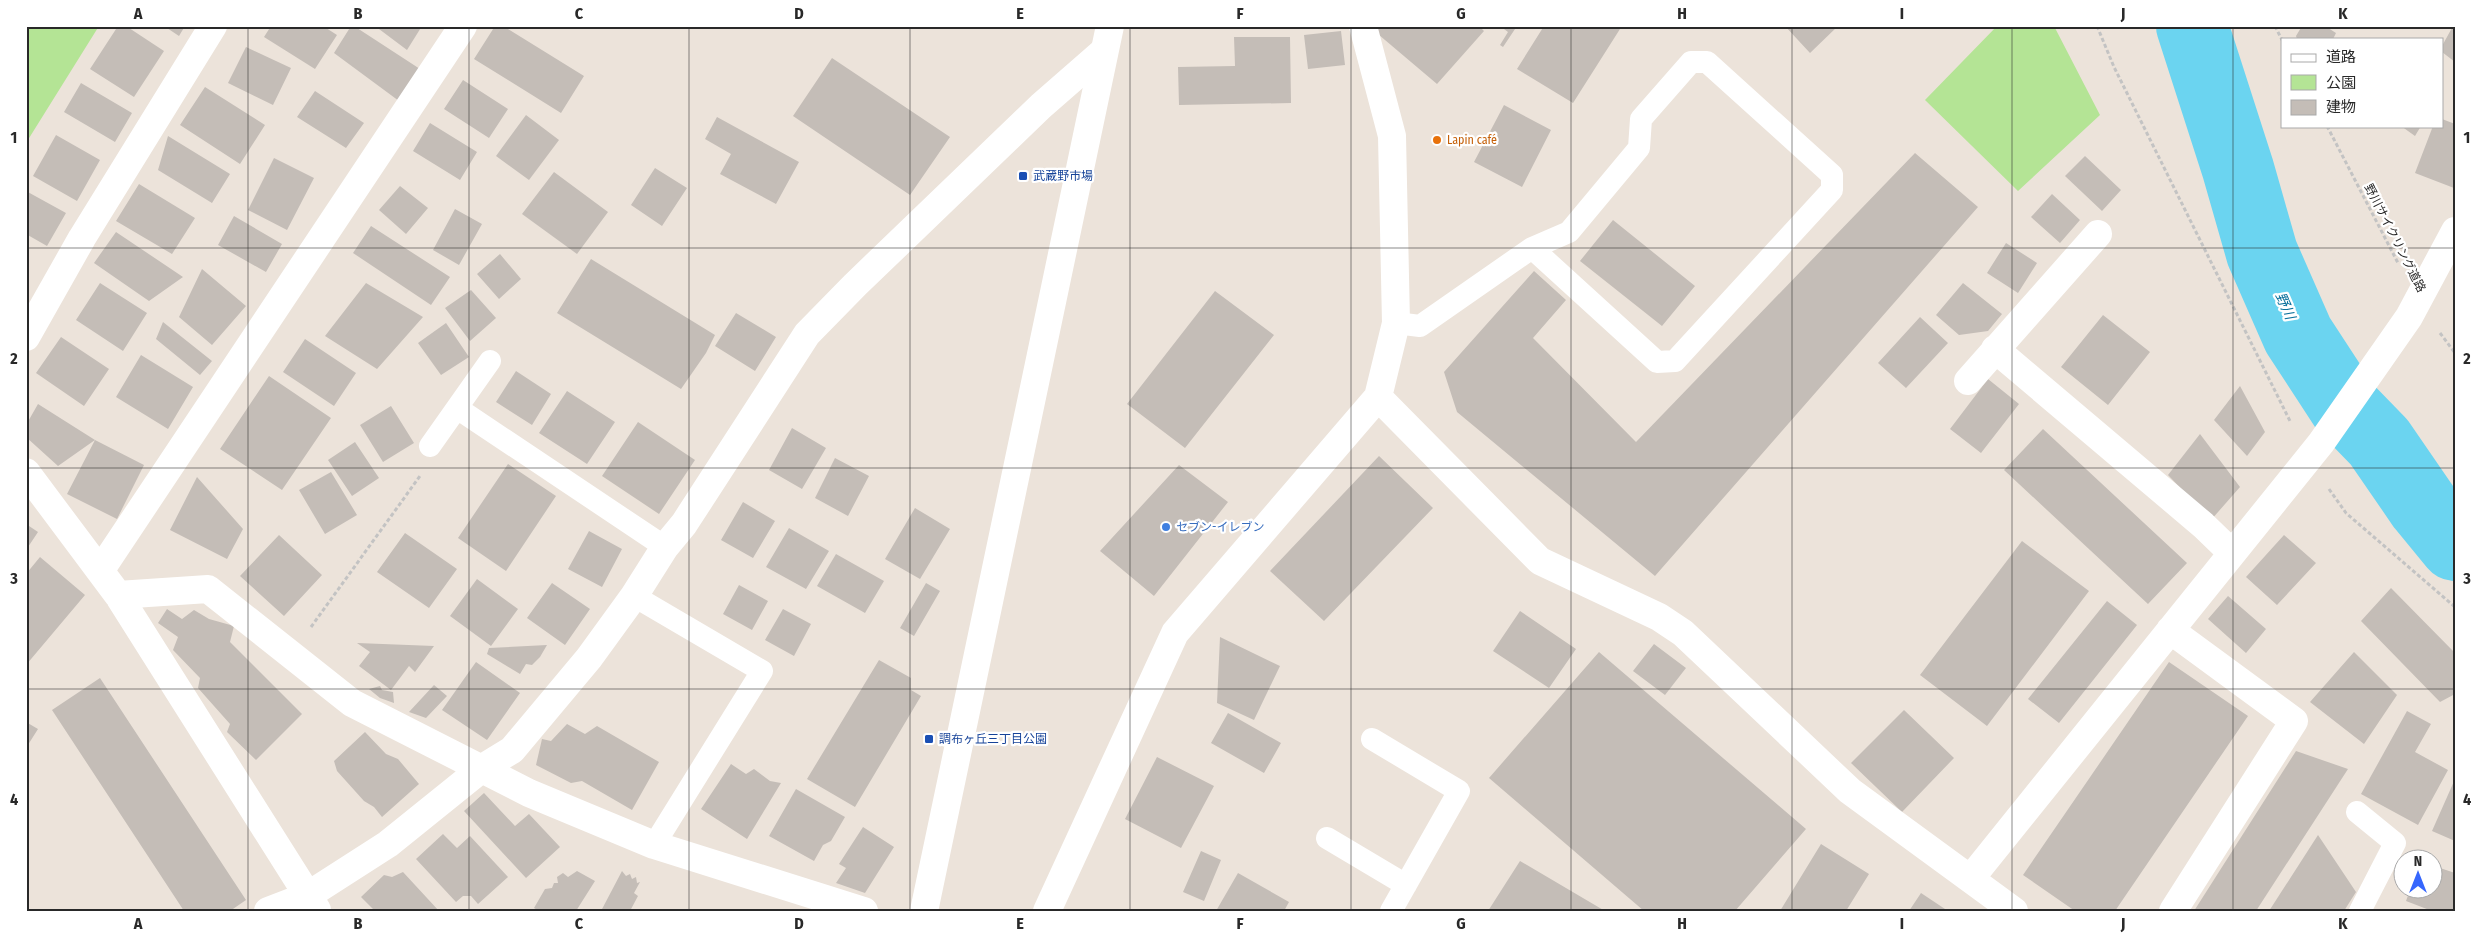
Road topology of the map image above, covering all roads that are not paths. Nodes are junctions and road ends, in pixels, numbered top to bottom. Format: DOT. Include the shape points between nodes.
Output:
graph roads {
  1 [pos="213,26"];
  2 [pos="463,26"];
  3 [pos="1363,26"];
  4 [pos="1107,39"];
  5 [pos="2455,231"];
  6 [pos="2098,234"];
  7 [pos="1532,248"];
  8 [pos="2449,259"];
  9 [pos="1396,323"];
  10 [pos="26,337"];
  11 [pos="1995,349"];
  12 [pos="490,362"];
  13 [pos="1968,382"];
  14 [pos="1378,397"];
  15 [pos="457,408"];
  16 [pos="430,446"];
  17 [pos="26,472"];
  18 [pos="665,547"];
  19 [pos="2232,553"];
  20 [pos="100,571"];
  21 [pos="118,595"];
  22 [pos="634,596"];
  23 [pos="2170,630"];
  24 [pos="1372,739"];
  25 [pos="481,768"];
  26 [pos="2357,812"];
  27 [pos="1327,838"];
  28 [pos="654,845"];
  29 [pos="1971,878"];
  30 [pos="1406,885"];
  31 [pos="312,903"];
  32 [pos="268,911"];
  33 [pos="864,911"];
  34 [pos="924,911"];
  35 [pos="1047,911"];
  36 [pos="1391,911"];
  37 [pos="2014,911"];
  38 [pos="2173,911"];
  39 [pos="2360,911"];
  1 -- 10 [label="street" via="82,238"];
  2 -- 20 [label="street"];
  3 -- 9 [label="street" via="1392,136"];
  4 -- 18 [label="street" via="807,334 684,524"];
  4 -- 34 [label="street"];
  5 -- 8 [label="street"];
  6 -- 11 [label="street"];
  7 -- 7 [label="lane" via="1569,232 1639,148 1641,119 1692,62 1707,62 1832,175 1832,190 1675,361 1657,362"];
  7 -- 9 [label="lane" via="1420,326"];
  8 -- 19 [label="street" via="2315,451"];
  9 -- 14 [label="street"];
  11 -- 13 [label="street"];
  11 -- 19 [label="street"];
  12 -- 15 [label="lane"];
  14 -- 29 [label="street" via="1540,561 1659,618 1683,634 1850,790"];
  14 -- 35 [label="street" via="1176,634"];
  15 -- 16 [label="lane"];
  15 -- 18 [label="lane"];
  17 -- 20 [label="street"];
  18 -- 22 [label="street"];
  19 -- 23 [label="street"];
  20 -- 21 [label="street"];
  21 -- 25 [label="street" via="208,589 352,703"];
  21 -- 31 [label="street"];
  22 -- 25 [label="street" via="589,658 512,750"];
  22 -- 28 [label="lane" via="762,671"];
  23 -- 29 [label="street"];
  23 -- 38 [label="street" via="2294,721"];
  24 -- 30 [label="lane" via="1459,791"];
  25 -- 28 [label="street" via="529,793"];
  25 -- 31 [label="street"];
  26 -- 39 [label="lane" via="2395,843"];
  27 -- 30 [label="lane"];
  28 -- 33 [label="street"];
  29 -- 37 [label="street"];
  30 -- 36 [label="lane"];
  31 -- 32 [label="street"];
}
